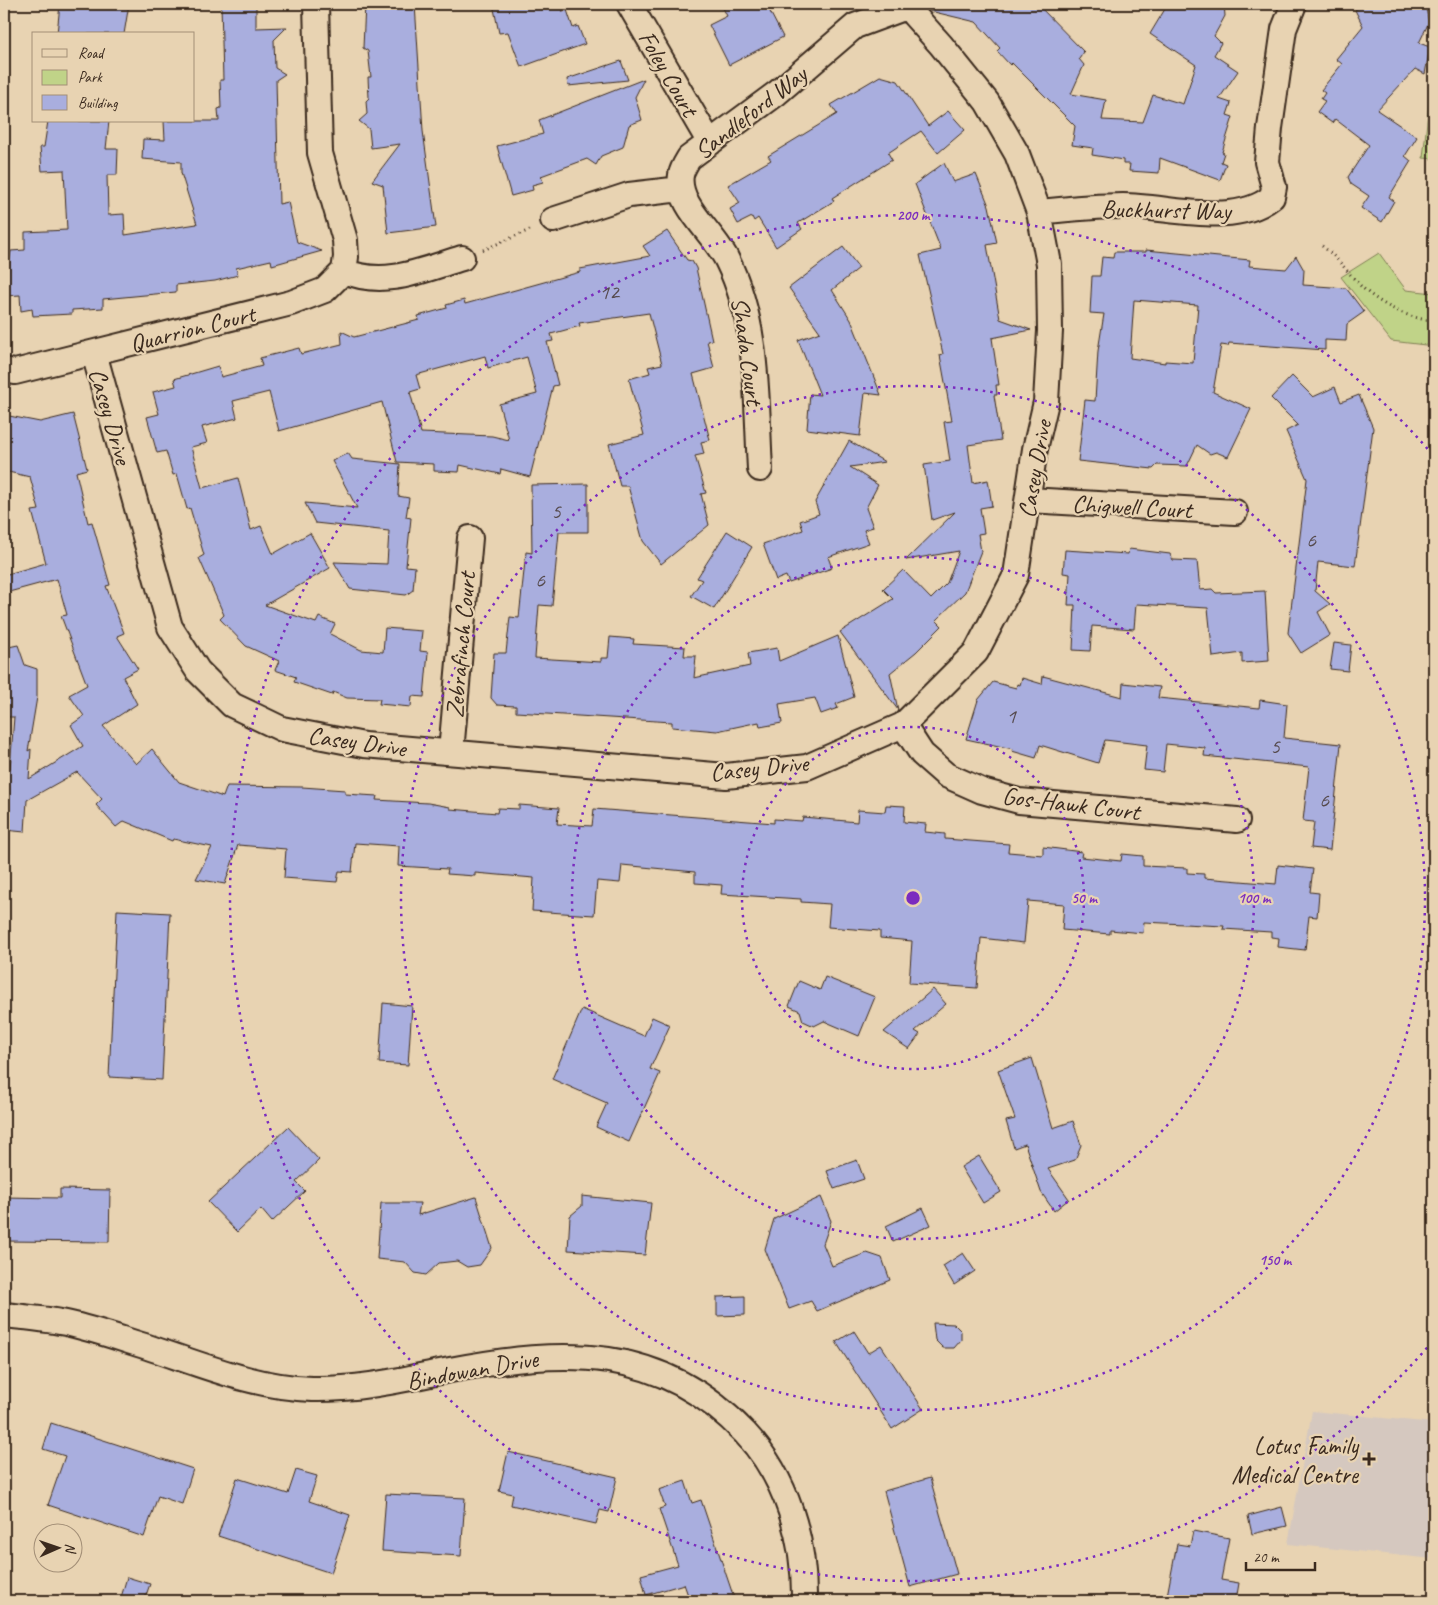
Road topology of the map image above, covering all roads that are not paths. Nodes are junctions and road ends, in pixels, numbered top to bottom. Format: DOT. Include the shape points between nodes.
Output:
graph roads {
  1 [pos="316,4"];
  2 [pos="629,4"];
  3 [pos="1294,4"];
  4 [pos="903,6"];
  5 [pos="710,143"];
  6 [pos="681,190"];
  7 [pos="1039,212"];
  8 [pos="553,220"];
  9 [pos="462,258"];
  10 [pos="344,271"];
  11 [pos="94,353"];
  12 [pos="4,370"];
  13 [pos="760,469"];
  14 [pos="1029,500"];
  15 [pos="1234,512"];
  16 [pos="470,538"];
  17 [pos="903,725"];
  18 [pos="450,752"];
  19 [pos="1237,820"];
  20 [pos="4,1314"];
  21 [pos="804,1601"];
  1 -- 10 [label="street" via="320,153 345,240"];
  2 -- 5 [label="street, Foley Court"];
  3 -- 7 [label="street, Buckhurst Way" via="1284,29 1270,128 1267,162 1274,187 1272,197 1263,205 1232,213 1124,206"];
  4 -- 5 [label="street, Sandleford Way" via="855,26 777,93"];
  4 -- 7 [label="street, Casey Drive" via="941,45 987,102 1017,154"];
  5 -- 6 [label="street, Sandleford Way" via="689,158 681,174"];
  6 -- 8 [label="street, Sandleford Way" via="629,195"];
  6 -- 13 [label="street, Shada Court" via="688,205 727,258 748,315"];
  7 -- 14 [label="street, Casey Drive" via="1049,264 1050,331 1046,402 1035,449"];
  9 -- 10 [label="street" via="386,279 359,278"];
  10 -- 11 [label="street, Quarrion Court" via="325,290 291,303"];
  11 -- 12 [label="street, Quarrion Court" via="15,372"];
  11 -- 18 [label="street, Casey Drive" via="170,627 198,671 232,705 282,730 364,745"];
  14 -- 15 [label="street, Chigwell Court"];
  14 -- 17 [label="street, Casey Drive" via="1016,575 976,652"];
  16 -- 18 [label="street, Zebrafinch Court"];
  17 -- 18 [label="street, Casey Drive" via="807,767 726,776"];
  17 -- 19 [label="street, Gos-Hawk Court" via="922,754 946,775 982,791 1019,801"];
  20 -- 21 [label="street, Bindowan Drive" via="66,1323 243,1380 311,1389 379,1385 546,1356 606,1358 649,1369 696,1390 727,1414 754,1443 786,1496 800,1544"];
}
